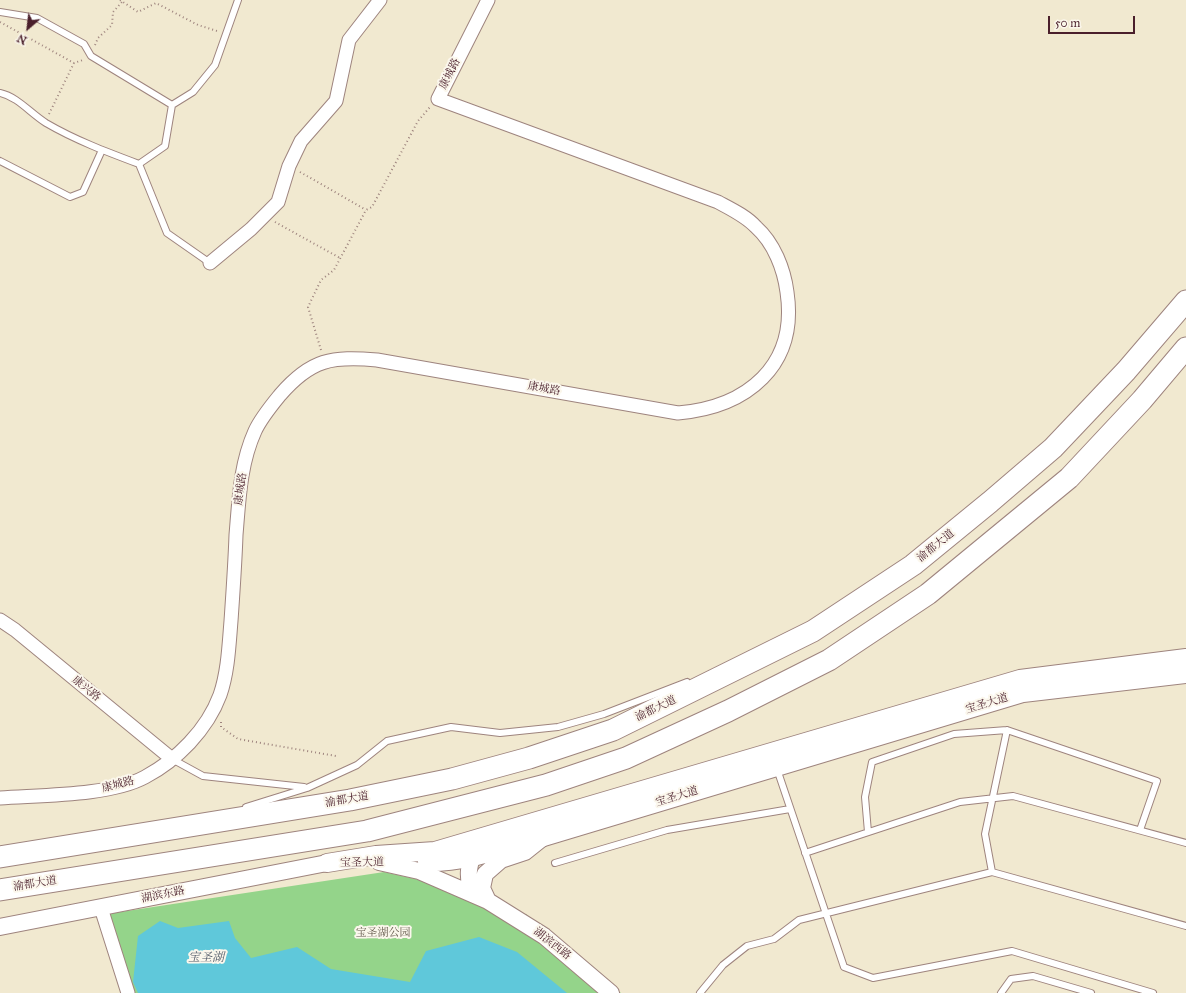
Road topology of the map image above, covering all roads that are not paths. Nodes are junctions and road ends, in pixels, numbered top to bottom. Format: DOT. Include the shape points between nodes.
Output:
graph roads {
  1 [pos="238,0"];
  2 [pos="380,0"];
  3 [pos="488,0"];
  4 [pos="0,12"];
  5 [pos="0,93"];
  6 [pos="172,105"];
  7 [pos="102,150"];
  8 [pos="0,161"];
  9 [pos="139,164"];
  10 [pos="210,263"];
  11 [pos="1186,301"];
  12 [pos="1186,348"];
  13 [pos="0,620"];
  14 [pos="1186,658"];
  15 [pos="740,667"];
  16 [pos="1186,674"];
  17 [pos="702,678"];
  18 [pos="694,680"];
  19 [pos="1007,730"];
  20 [pos="172,759"];
  21 [pos="776,768"];
  22 [pos="308,788"];
  23 [pos="0,798"];
  24 [pos="992,798"];
  25 [pos="241,809"];
  26 [pos="790,809"];
  27 [pos="234,811"];
  28 [pos="185,827"];
  29 [pos="1140,830"];
  30 [pos="868,832"];
  31 [pos="494,835"];
  32 [pos="544,837"];
  33 [pos="93,842"];
  34 [pos="1186,843"];
  35 [pos="0,847"];
  36 [pos="806,853"];
  37 [pos="474,855"];
  38 [pos="0,857"];
  39 [pos="192,859"];
  40 [pos="379,862"];
  41 [pos="554,862"];
  42 [pos="327,863"];
  43 [pos="992,872"];
  44 [pos="0,890"];
  45 [pos="474,894"];
  46 [pos="488,901"];
  47 [pos="0,903"];
  48 [pos="101,908"];
  49 [pos="826,912"];
  50 [pos="1186,926"];
  51 [pos="0,927"];
  52 [pos="128,993"];
  53 [pos="611,993"];
  54 [pos="700,993"];
  55 [pos="1002,993"];
  56 [pos="1091,993"];
  57 [pos="1153,993"];
  1 -- 6 [label="lane" via="215,66 193,92"];
  2 -- 10 [label="street" via="349,40 336,101 301,141 289,166 278,202"];
  3 -- 20 [label="street, 康城路" via="438,99 718,202 739,213 757,227 771,245 781,265 786,284 789,320 778,356 767,374 737,398 719,406 678,413 377,360 349,357 324,360 305,371 270,406 255,431 240,485 230,642 220,695 192,740"];
  4 -- 6 [label="lane" via="37,18 84,44 91,56"];
  5 -- 7 [label="lane" via="10,95 45,122"];
  6 -- 9 [label="lane" via="165,146"];
  7 -- 8 [label="lane" via="83,192 70,197"];
  7 -- 9 [label="lane"];
  9 -- 10 [label="lane" via="166,233"];
  11 -- 15 [label="highway, 渝都大道" via="1126,371 1053,448 990,502 913,565 813,631"];
  12 -- 39 [label="highway, 渝都大道" via="1142,400 1069,478 928,594 829,660 728,711 626,758 546,785 367,831"];
  13 -- 20 [label="street, 康兴路" via="16,630"];
  14 -- 31 [label="main road, 宝圣大道" via="1020,679"];
  15 -- 17 [label="lane"];
  15 -- 28 [label="highway, 渝都大道" via="613,730 528,758 452,779 350,800"];
  16 -- 21 [label="main road, 宝圣大道" via="1024,693"];
  18 -- 22 [label="lane" via="604,714 558,727 500,734 451,728 387,741 357,765"];
  19 -- 24 [label="lane"];
  19 -- 29 [label="lane" via="1157,781"];
  19 -- 30 [label="lane" via="954,734 872,762 865,796"];
  20 -- 22 [label="lane" via="203,776"];
  20 -- 23 [label="street, 康城路" via="144,778 112,788"];
  21 -- 26 [label="lane"];
  21 -- 32 [label="main road, 宝圣大道"];
  22 -- 25 [label="lane"];
  24 -- 29 [label="lane" via="1013,796"];
  24 -- 30 [label="lane" via="960,802"];
  24 -- 43 [label="lane" via="985,834"];
  26 -- 36 [label="lane"];
  26 -- 41 [label="lane" via="667,830"];
  27 -- 28 [label="lane"];
  28 -- 33 [label="highway, 渝都大道"];
  29 -- 34 [label="lane"];
  30 -- 36 [label="lane"];
  31 -- 37 [label="street" via="477,849"];
  31 -- 42 [label="main road, 宝圣大道" via="434,851 376,855"];
  32 -- 37 [label="main road, 宝圣大道"];
  32 -- 46 [label="street" via="525,852 501,860 485,874 482,888"];
  33 -- 35 [label="highway"];
  33 -- 38 [label="highway, 渝都大道"];
  36 -- 49 [label="lane"];
  37 -- 40 [label="main road, 宝圣大道" via="438,862"];
  37 -- 45 [label="street" via="469,866 468,884"];
  39 -- 44 [label="highway, 渝都大道"];
  39 -- 47 [label="highway"];
  40 -- 42 [label="main road, 宝圣大道"];
  40 -- 45 [label="street, 湖滨西路" via="419,871"];
  42 -- 48 [label="street, 湖滨东路"];
  43 -- 49 [label="lane"];
  43 -- 50 [label="lane"];
  45 -- 46 [label="street, 湖滨西路"];
  46 -- 53 [label="street, 湖滨西路" via="544,936"];
  48 -- 51 [label="street, 湖滨东路"];
  48 -- 52 [label="street"];
  49 -- 54 [label="lane" via="799,920 774,939 747,946 723,965"];
  49 -- 57 [label="lane" via="844,967 873,978 1012,951"];
  55 -- 56 [label="lane" via="1011,979 1033,976"];
}
